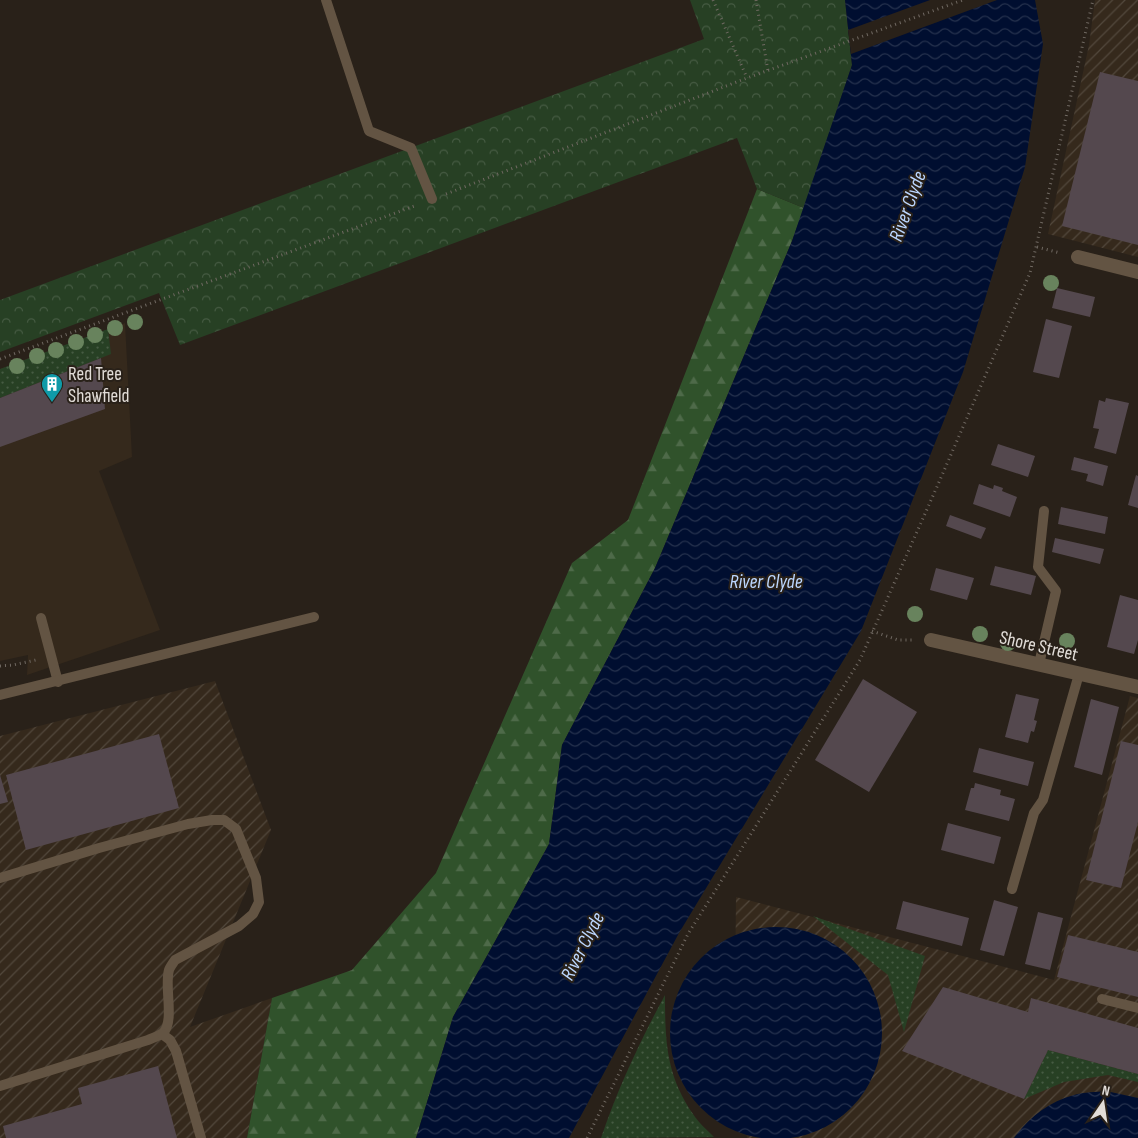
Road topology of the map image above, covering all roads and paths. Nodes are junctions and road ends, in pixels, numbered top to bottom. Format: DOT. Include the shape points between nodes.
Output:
graph roads {
  1 [pos="326,0"];
  2 [pos="713,0"];
  3 [pos="756,0"];
  4 [pos="963,0"];
  5 [pos="1093,0"];
  6 [pos="768,71"];
  7 [pos="747,78"];
  8 [pos="432,199"];
  9 [pos="1037,247"];
  10 [pos="1078,257"];
  11 [pos="1138,272"];
  12 [pos="0,358"];
  13 [pos="1044,511"];
  14 [pos="41,618"];
  15 [pos="314,618"];
  16 [pos="872,631"];
  17 [pos="932,640"];
  18 [pos="51,656"];
  19 [pos="1039,664"];
  20 [pos="0,666"];
  21 [pos="1079,674"];
  22 [pos="58,682"];
  23 [pos="1138,687"];
  24 [pos="0,695"];
  25 [pos="0,878"];
  26 [pos="1012,889"];
  27 [pos="1102,999"];
  28 [pos="1138,1008"];
  29 [pos="162,1034"];
  30 [pos="0,1086"];
  31 [pos="201,1138"];
  32 [pos="587,1138"];
  1 -- 8 [label="lane" via="368,131 411,148"];
  2 -- 7 [label="path"];
  3 -- 6 [label="path"];
  4 -- 6 [label="path"];
  5 -- 9 [label="path"];
  6 -- 7 [label="path"];
  7 -- 8 [label="path"];
  8 -- 12 [label="path"];
  9 -- 10 [label="path"];
  9 -- 16 [label="path" via="1030,273"];
  10 -- 11 [label="street"];
  13 -- 19 [label="lane" via="1038,567 1056,591"];
  14 -- 18 [label="lane"];
  15 -- 22 [label="lane"];
  16 -- 17 [label="path" via="898,640"];
  16 -- 32 [label="path" via="860,660 688,934"];
  17 -- 19 [label="street, Shore Street"];
  18 -- 20 [label="path"];
  18 -- 22 [label="lane"];
  19 -- 21 [label="street, Shore Street"];
  21 -- 23 [label="street, Shore Street"];
  21 -- 26 [label="lane"];
  22 -- 24 [label="lane"];
  25 -- 29 [label="lane" via="188,824 224,820 236,829 256,878 259,902 253,914 239,926 175,960 169,969 167,1026"];
  27 -- 28 [label="lane"];
  29 -- 30 [label="lane"];
  29 -- 31 [label="lane" via="176,1050"];
}
